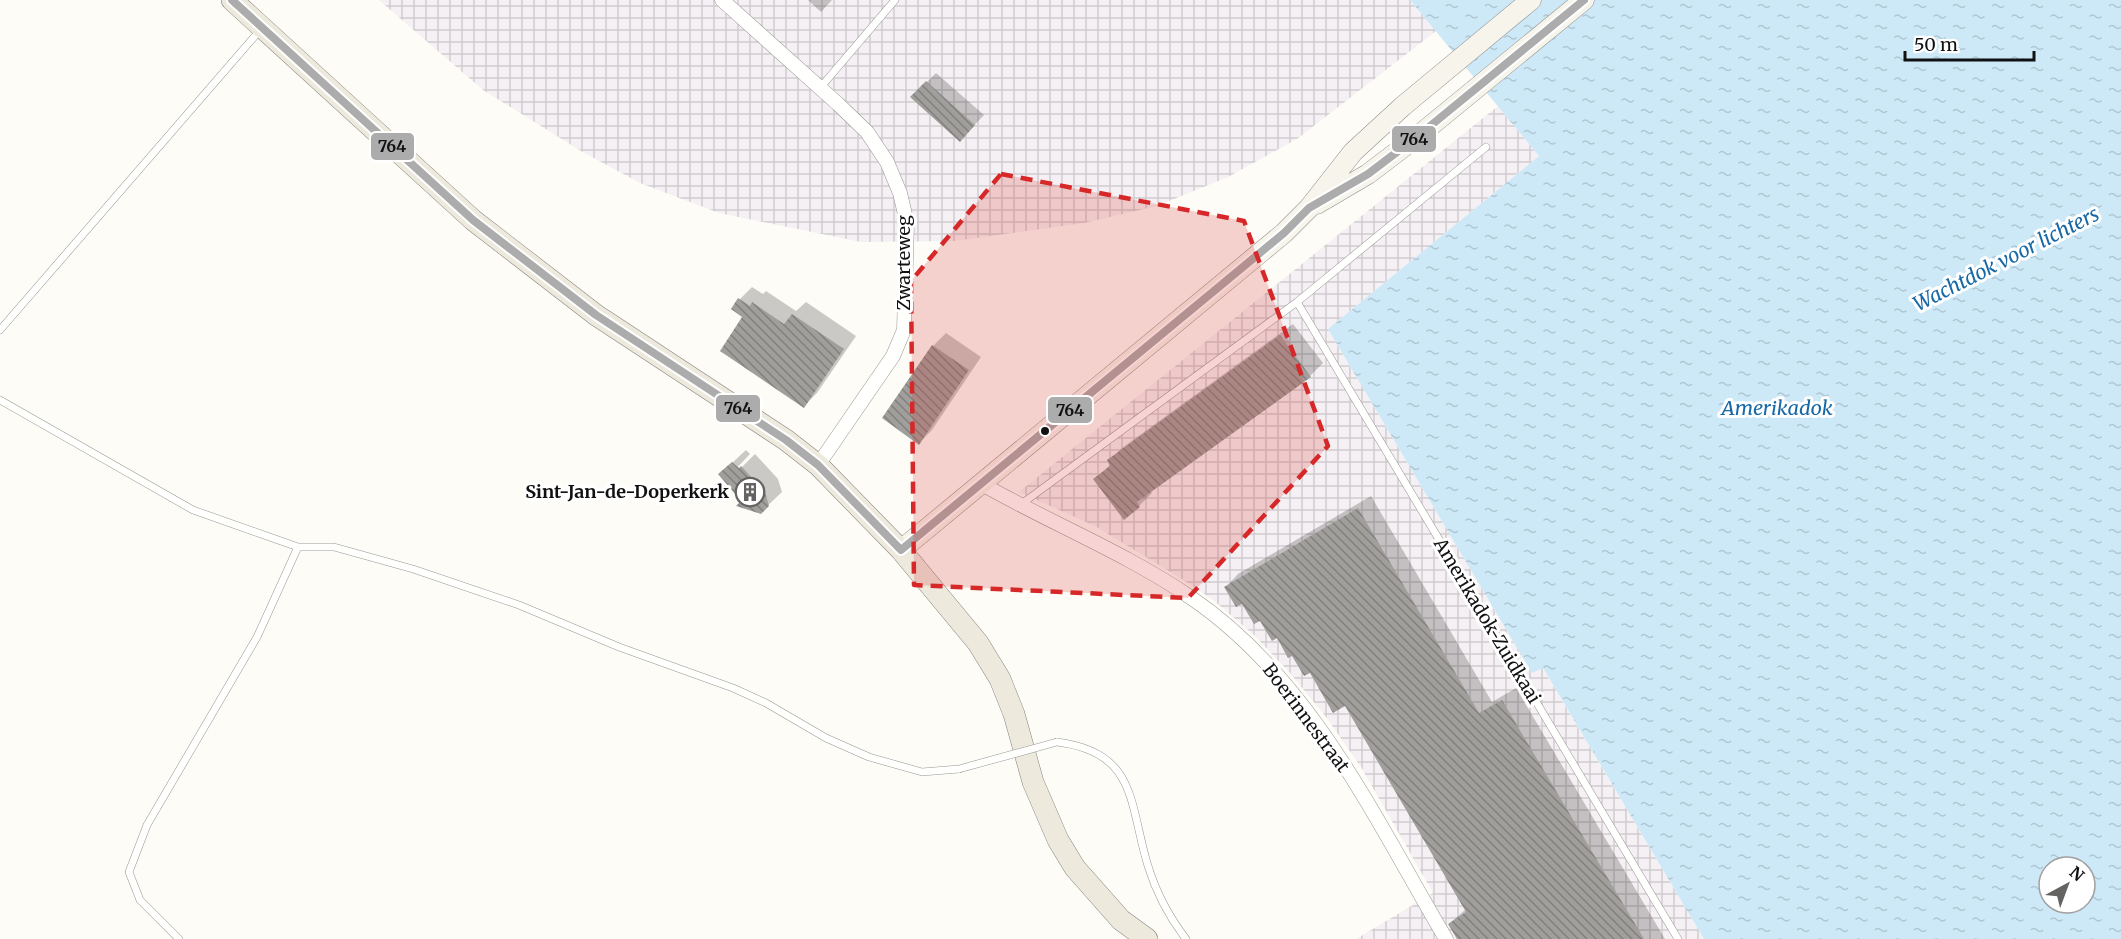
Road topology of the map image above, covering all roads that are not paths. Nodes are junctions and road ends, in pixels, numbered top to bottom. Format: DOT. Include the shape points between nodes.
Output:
graph roads {
  1 [pos="232,0"];
  2 [pos="722,0"];
  3 [pos="894,0"];
  4 [pos="1531,0"];
  5 [pos="1584,0"];
  6 [pos="262,27"];
  7 [pos="820,88"];
  8 [pos="1486,147"];
  9 [pos="1309,208"];
  10 [pos="1297,302"];
  11 [pos="0,330"];
  12 [pos="0,400"];
  13 [pos="818,465"];
  14 [pos="982,484"];
  15 [pos="1020,505"];
  16 [pos="298,547"];
  17 [pos="901,550"];
  18 [pos="178,939"];
  19 [pos="1147,939"];
  20 [pos="1186,939"];
  21 [pos="1446,939"];
  22 [pos="1678,939"];
  1 -- 6 [label="main road"];
  2 -- 7 [label="street, Zwarteweg"];
  3 -- 7 [label="lane"];
  4 -- 9 [label="main road" via="1353,152"];
  5 -- 9 [label="main road" via="1368,174"];
  6 -- 11 [label="lane"];
  6 -- 13 [label="main road" via="473,219 533,268"];
  7 -- 13 [label="street, Zwarteweg" via="867,132 887,162 907,223 904,330 893,356"];
  8 -- 10 [label="lane"];
  9 -- 14 [label="main road"];
  10 -- 15 [label="lane"];
  10 -- 22 [label="lane, Amerikadok-Zuidkaai"];
  12 -- 16 [label="lane" via="193,510"];
  13 -- 17 [label="main road"];
  14 -- 15 [label="street, Boerinnestraat"];
  14 -- 17 [label="main road"];
  15 -- 21 [label="street, Boerinnestraat" via="1191,597 1263,660 1335,751"];
  16 -- 18 [label="lane" via="257,637 147,825 129,872 140,900"];
  16 -- 20 [label="lane, bridge" via="334,547 519,605 741,692 869,757 922,772 958,769 1057,742 1093,751 1118,769 1132,801 1148,867 1171,920"];
  17 -- 19 [label="main road" via="978,643 1000,680 1033,782 1075,868 1121,920"];
}
